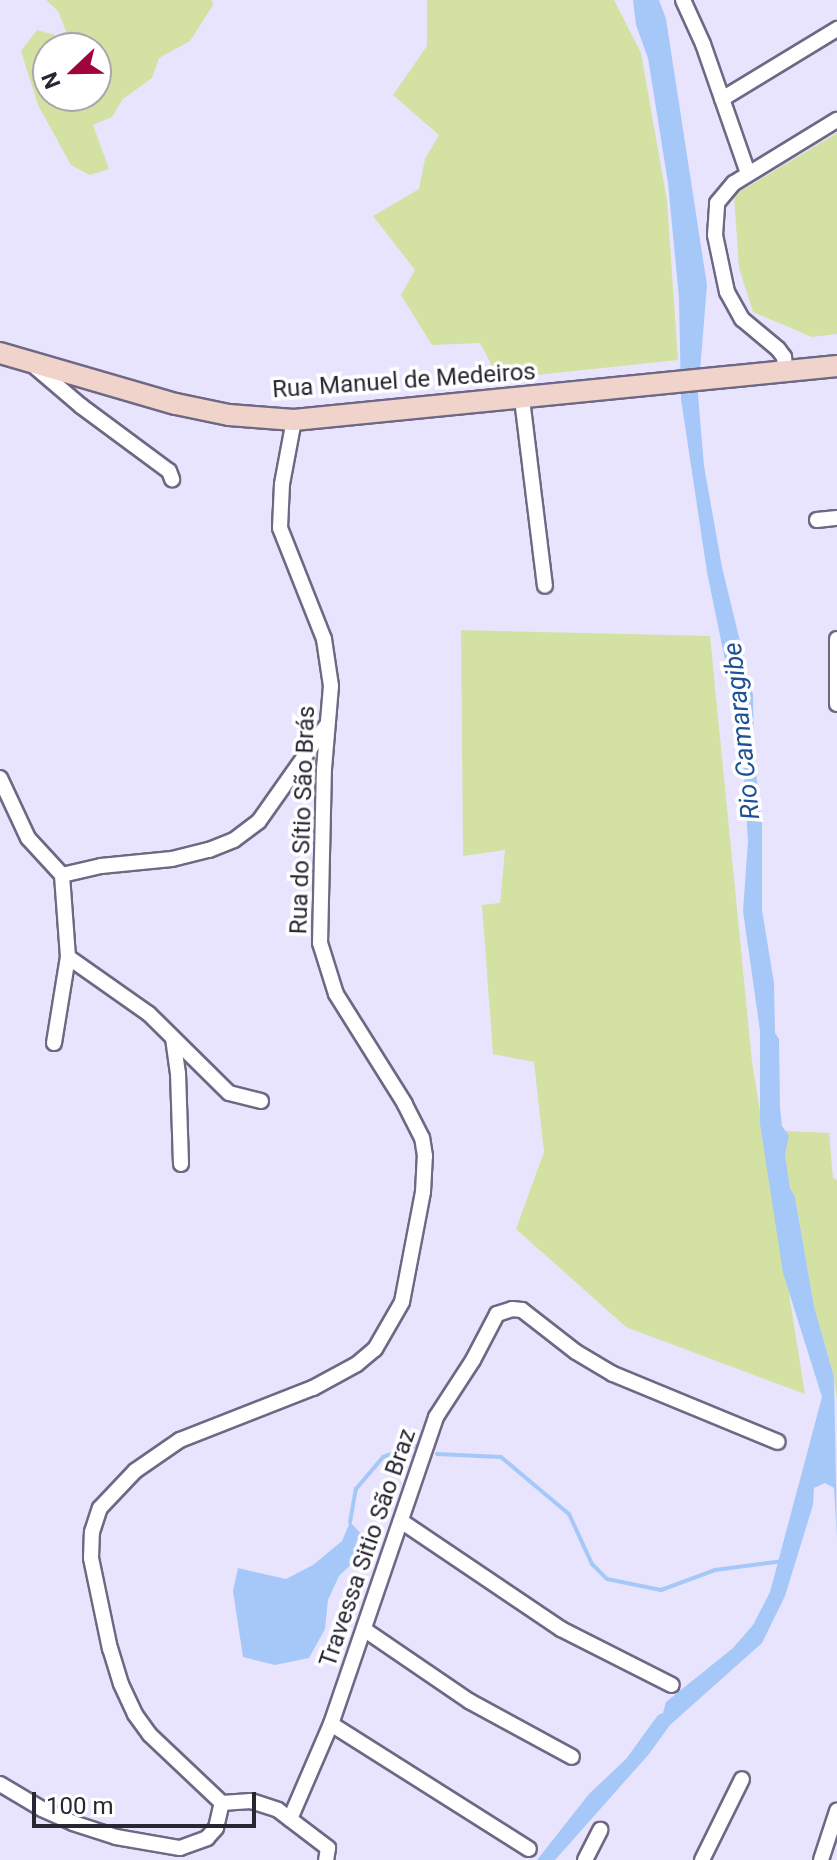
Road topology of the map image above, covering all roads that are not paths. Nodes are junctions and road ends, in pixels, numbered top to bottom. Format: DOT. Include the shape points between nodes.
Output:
graph roads {
  1 [pos="683,0"];
  2 [pos="837,29"];
  3 [pos="722,99"];
  4 [pos="837,120"];
  5 [pos="748,173"];
  6 [pos="0,353"];
  7 [pos="34,366"];
  8 [pos="837,366"];
  9 [pos="785,370"];
  10 [pos="522,399"];
  11 [pos="294,420"];
  12 [pos="172,479"];
  13 [pos="837,518"];
  14 [pos="817,520"];
  15 [pos="545,586"];
  16 [pos="837,639"];
  17 [pos="837,704"];
  18 [pos="326,726"];
  19 [pos="0,778"];
  20 [pos="62,875"];
  21 [pos="68,957"];
  22 [pos="173,1038"];
  23 [pos="54,1043"];
  24 [pos="261,1101"];
  25 [pos="181,1164"];
  26 [pos="778,1442"];
  27 [pos="401,1521"];
  28 [pos="365,1630"];
  29 [pos="672,1685"];
  30 [pos="331,1724"];
  31 [pos="572,1757"];
  32 [pos="742,1779"];
  33 [pos="0,1784"];
  34 [pos="222,1803"];
  35 [pos="837,1811"];
  36 [pos="290,1819"];
  37 [pos="600,1830"];
  38 [pos="529,1849"];
  39 [pos="327,1854"];
  40 [pos="585,1860"];
  41 [pos="702,1860"];
  42 [pos="821,1860"];
  1 -- 3 [label="street"];
  2 -- 3 [label="street"];
  3 -- 5 [label="street"];
  4 -- 5 [label="street"];
  5 -- 9 [label="street" via="717,203 721,269 742,319 778,349"];
  6 -- 7 [label="main road, Rua Manuel de Medeiros"];
  7 -- 11 [label="main road, Rua Manuel de Medeiros" via="196,408"];
  7 -- 12 [label="street" via="169,471"];
  8 -- 9 [label="main road, Rua Manuel de Medeiros"];
  9 -- 10 [label="main road, Rua Manuel de Medeiros"];
  10 -- 11 [label="main road, Rua Manuel de Medeiros"];
  10 -- 15 [label="street"];
  11 -- 18 [label="street, Rua do Sítio São Brás" via="280,528 324,639 331,686"];
  13 -- 14 [label="street"];
  16 -- 17 [label="street"];
  18 -- 20 [label="street" via="266,812 234,840 172,859"];
  18 -- 34 [label="street, Rua do Sítio São Brás" via="319,915 326,971 355,1029 414,1121 425,1156 402,1302 387,1334 357,1364 157,1454 100,1508 92,1532 96,1592 110,1649 135,1714 171,1757"];
  19 -- 20 [label="street" via="28,838"];
  20 -- 21 [label="street"];
  21 -- 22 [label="street" via="149,1014"];
  21 -- 23 [label="street"];
  22 -- 24 [label="street" via="229,1093"];
  22 -- 25 [label="street"];
  26 -- 27 [label="street, Travessa Sitio São Braz" via="613,1374 537,1320 512,1309 491,1322 436,1417"];
  27 -- 28 [label="street, Travessa Sitio São Braz"];
  27 -- 29 [label="street" via="561,1629"];
  28 -- 30 [label="street, Travessa Sitio São Braz"];
  28 -- 31 [label="street" via="469,1701"];
  30 -- 36 [label="street, Travessa Sitio São Braz"];
  30 -- 38 [label="street"];
  32 -- 41 [label="street"];
  33 -- 34 [label="street" via="73,1823 180,1848 207,1838 216,1828"];
  34 -- 36 [label="street" via="265,1804"];
  35 -- 42 [label="street"];
  36 -- 39 [label="street"];
  37 -- 40 [label="street"];
}
